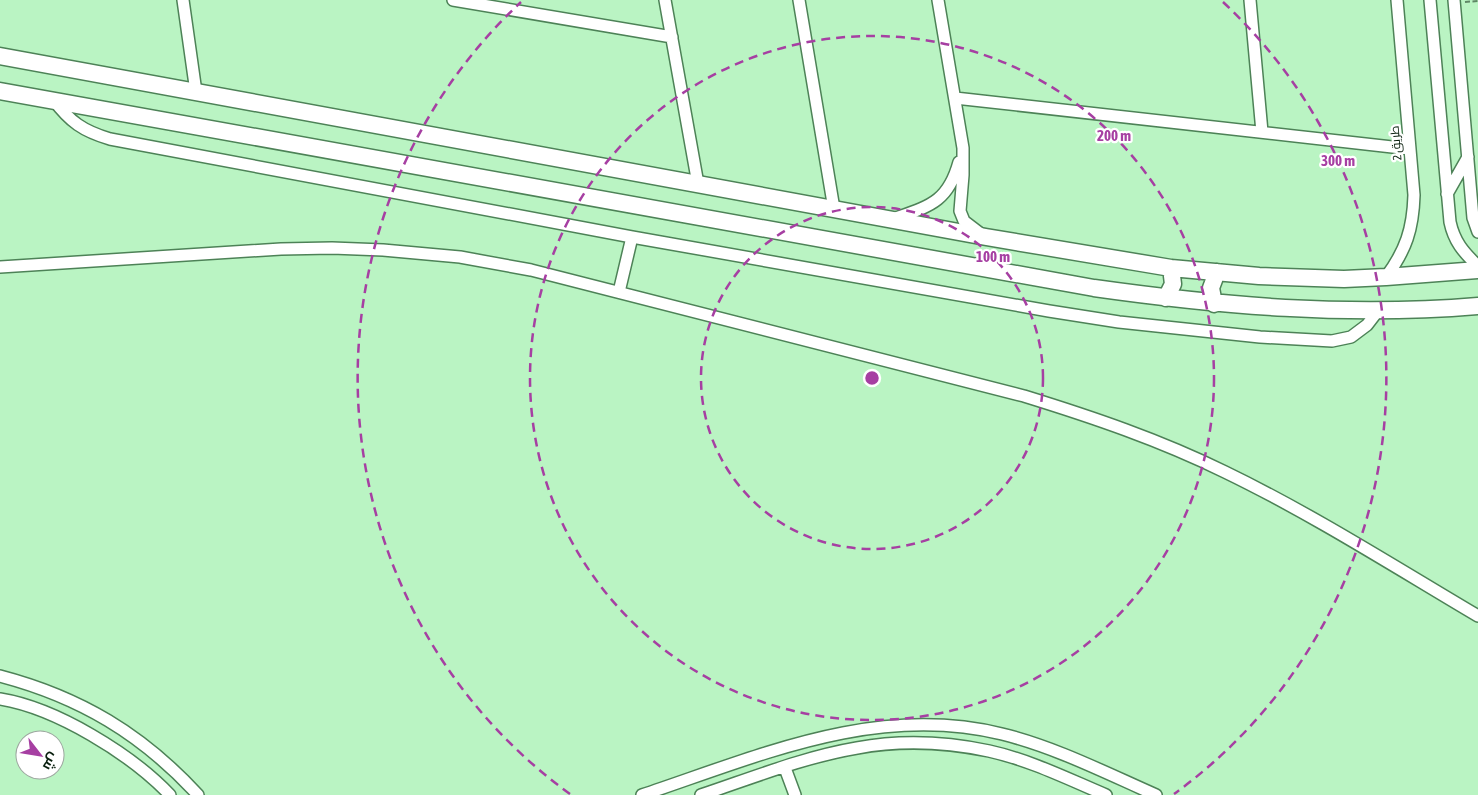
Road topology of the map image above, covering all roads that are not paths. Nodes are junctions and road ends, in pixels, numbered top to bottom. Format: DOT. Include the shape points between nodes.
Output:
graph roads {
  1 [pos="183,0"];
  2 [pos="453,0"];
  3 [pos="665,0"];
  4 [pos="799,0"];
  5 [pos="938,0"];
  6 [pos="1250,0"];
  7 [pos="1397,0"];
  8 [pos="1430,0"];
  9 [pos="1454,0"];
  10 [pos="672,37"];
  11 [pos="0,56"];
  12 [pos="0,91"];
  13 [pos="196,92"];
  14 [pos="955,98"];
  15 [pos="53,99"];
  16 [pos="1262,132"];
  17 [pos="963,148"];
  18 [pos="1410,149"];
  19 [pos="1468,157"];
  20 [pos="698,184"];
  21 [pos="1447,194"];
  22 [pos="834,209"];
  23 [pos="892,220"];
  24 [pos="1478,232"];
  25 [pos="986,237"];
  26 [pos="632,238"];
  27 [pos="1478,266"];
  28 [pos="0,267"];
  29 [pos="1171,268"];
  30 [pos="1478,270"];
  31 [pos="1217,272"];
  32 [pos="1386,278"];
  33 [pos="618,292"];
  34 [pos="1166,298"];
  35 [pos="1214,304"];
  36 [pos="1478,306"];
  37 [pos="1377,312"];
  38 [pos="1478,616"];
  39 [pos="0,676"];
  40 [pos="0,699"];
  41 [pos="785,768"];
  42 [pos="170,795"];
  43 [pos="198,795"];
  44 [pos="642,795"];
  45 [pos="701,795"];
  46 [pos="795,795"];
  47 [pos="1106,795"];
  48 [pos="1156,795"];
  1 -- 13 [label="street"];
  2 -- 10 [label="street"];
  3 -- 10 [label="street"];
  4 -- 22 [label="street"];
  5 -- 14 [label="street"];
  6 -- 16 [label="street"];
  7 -- 18 [label="street, طريق 2"];
  8 -- 21 [label="street"];
  9 -- 19 [label="street"];
  10 -- 20 [label="street"];
  11 -- 13 [label="street"];
  12 -- 15 [label="street"];
  13 -- 20 [label="street"];
  14 -- 16 [label="street"];
  14 -- 17 [label="street"];
  15 -- 26 [label="street" via="77,125 110,139"];
  15 -- 34 [label="street" via="1094,288"];
  16 -- 18 [label="street"];
  17 -- 23 [label="street" via="954,179 946,191 923,209"];
  17 -- 25 [label="street" via="960,211 964,221"];
  18 -- 32 [label="street, طريق 2" via="1413,217 1408,239"];
  19 -- 21 [label="street"];
  19 -- 24 [label="street" via="1473,218"];
  20 -- 22 [label="street"];
  21 -- 27 [label="street" via="1452,233 1464,253"];
  22 -- 23 [label="street"];
  23 -- 25 [label="street"];
  25 -- 29 [label="street"];
  26 -- 33 [label="street"];
  26 -- 37 [label="street" via="1049,311 1207,332 1332,341 1351,337 1368,325"];
  28 -- 33 [label="street" via="281,249 383,250 460,257"];
  29 -- 31 [label="street"];
  29 -- 34 [label="street" via="1173,284"];
  30 -- 32 [label="street"];
  31 -- 32 [label="street" via="1301,278"];
  31 -- 35 [label="street" via="1211,288"];
  33 -- 38 [label="street" via="1024,396 1092,417 1225,471 1288,504"];
  34 -- 35 [label="street"];
  35 -- 37 [label="street"];
  36 -- 37 [label="street"];
  39 -- 43 [label="street" via="54,693 110,721 160,758"];
  40 -- 42 [label="street" via="42,712 107,744"];
  41 -- 45 [label="street"];
  41 -- 46 [label="street"];
  41 -- 47 [label="street" via="858,748 924,743 989,751 1021,760"];
  44 -- 48 [label="street" via="823,737 867,728 912,724 972,728 1030,742"];
}
